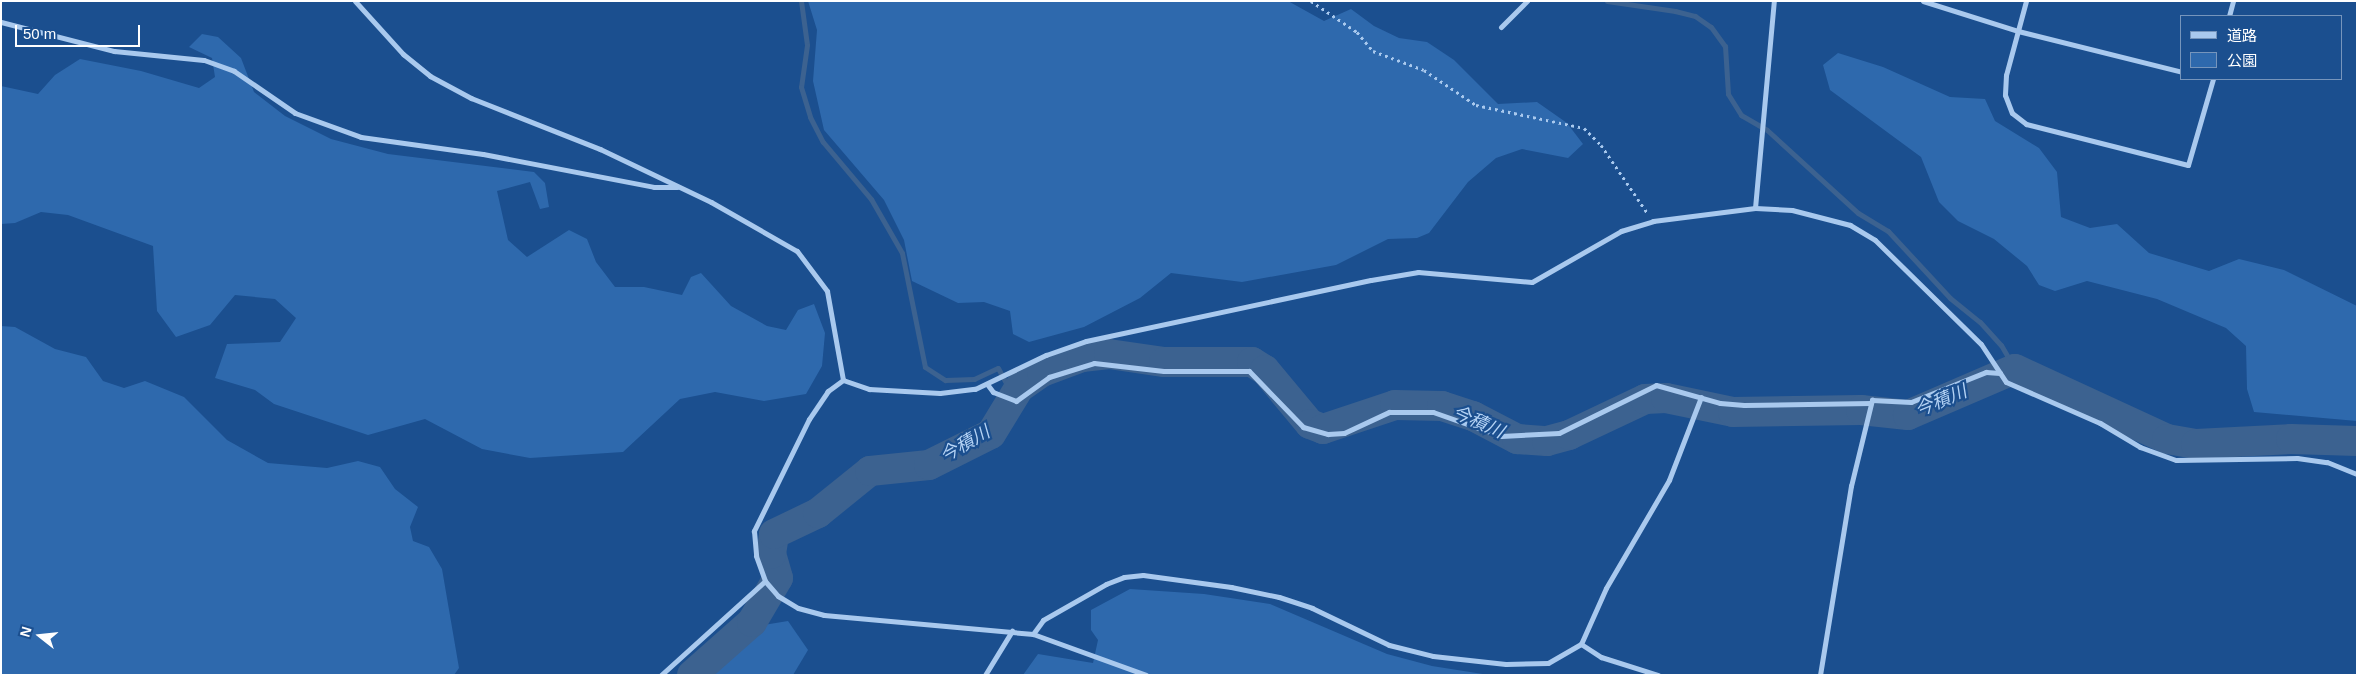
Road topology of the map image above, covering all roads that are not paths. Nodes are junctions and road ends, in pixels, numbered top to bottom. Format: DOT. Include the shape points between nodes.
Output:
graph roads {
  1 [pos="355,1"];
  2 [pos="1527,1"];
  3 [pos="1774,1"];
  4 [pos="1923,1"];
  5 [pos="2026,1"];
  6 [pos="2233,1"];
  7 [pos="2229,15"];
  8 [pos="1,22"];
  9 [pos="1501,27"];
  10 [pos="2018,31"];
  11 [pos="2180,72"];
  12 [pos="2211,80"];
  13 [pos="677,187"];
  14 [pos="1756,208"];
  15 [pos="2000,373"];
  16 [pos="843,380"];
  17 [pos="987,384"];
  18 [pos="1700,397"];
  19 [pos="1871,404"];
  20 [pos="2357,474"];
  21 [pos="765,582"];
  22 [pos="1012,631"];
  23 [pos="1033,634"];
  24 [pos="1581,644"];
  25 [pos="661,675"];
  26 [pos="985,675"];
  27 [pos="1146,675"];
  28 [pos="1658,675"];
  29 [pos="1820,675"];
  1 -- 13 [label="street" via="403,54 430,76 471,98 600,149"];
  2 -- 9 [label="street"];
  3 -- 14 [label="street"];
  4 -- 10 [label="street"];
  5 -- 10 [label="street"];
  6 -- 7 [label="street"];
  8 -- 13 [label="street" via="114,51 204,60 234,70 296,113 361,137 483,154 654,187"];
  10 -- 11 [label="street"];
  10 -- 12 [label="street" via="2006,75 2006,95 2012,113 2026,124 2144,156 2188,165"];
  13 -- 16 [label="street" via="774,235 797,251 827,291"];
  14 -- 15 [label="street" via="1792,210 1840,223 1875,240 1981,344"];
  14 -- 17 [label="street" via="1653,221 1621,231 1532,282 1418,272 1372,280 1086,341 1046,355"];
  15 -- 19 [label="street" via="1986,372 1911,402 1872,400"];
  15 -- 20 [label="street" via="2018,390 2176,460 2297,458 2327,462"];
  16 -- 17 [label="street" via="869,389 940,393"];
  16 -- 21 [label="street" via="828,391 809,419 761,514 755,539"];
  17 -- 18 [label="street" via="993,392 1016,401 1049,377 1094,363 1164,371 1249,371 1303,427 1328,434 1344,433 1389,412 1434,412 1501,436 1559,433 1656,385"];
  18 -- 19 [label="street" via="1744,406"];
  18 -- 24 [label="street" via="1668,480 1606,588"];
  19 -- 29 [label="street" via="1850,496"];
  21 -- 22 [label="street" via="778,596 798,608 824,615"];
  21 -- 25 [label="street"];
  22 -- 23 [label="street"];
  22 -- 26 [label="street"];
  23 -- 24 [label="street" via="1043,620 1106,584 1124,577 1143,575 1279,598 1312,608 1389,645 1457,660 1548,663"];
  23 -- 27 [label="street"];
  24 -- 28 [label="street" via="1601,657"];
}
